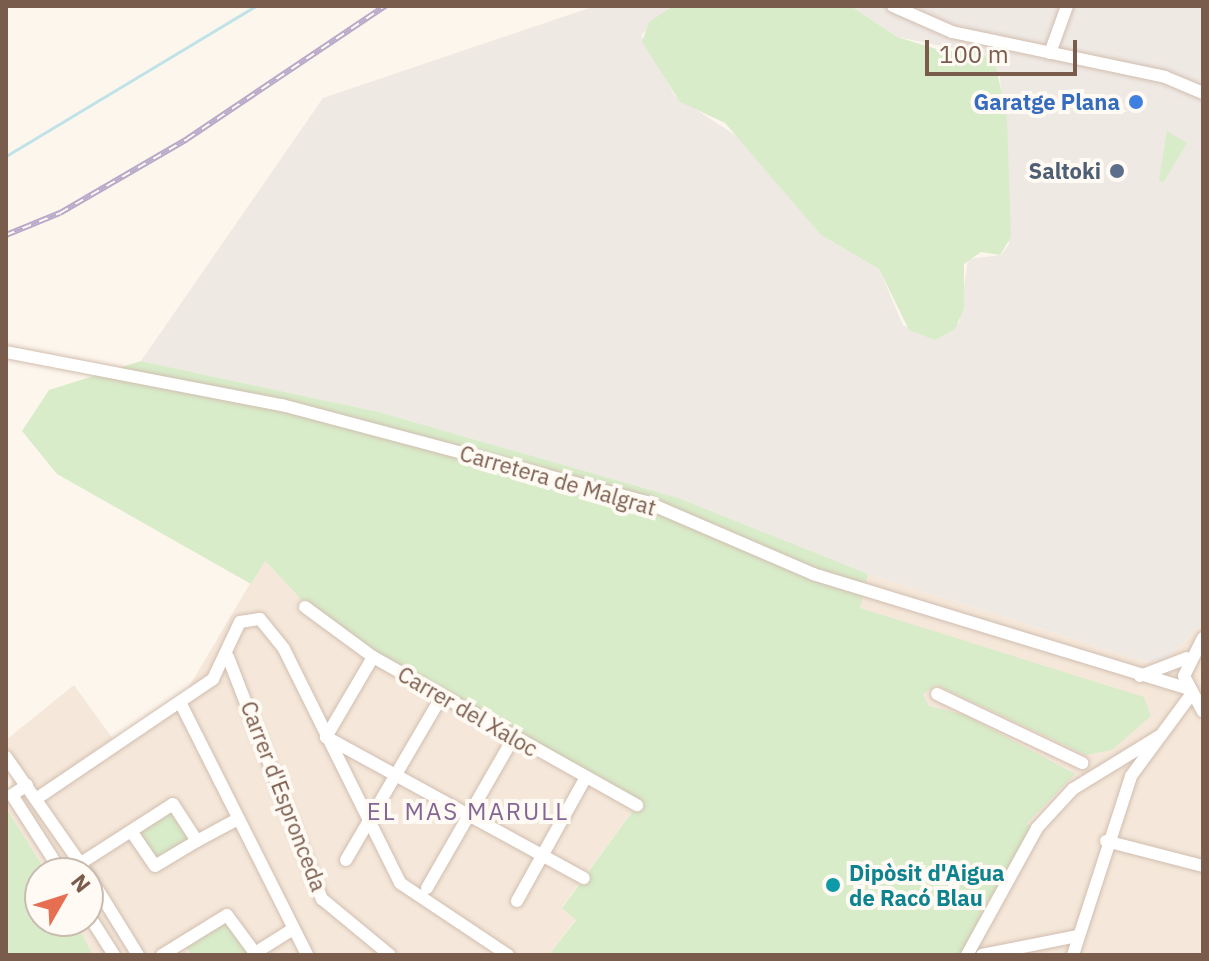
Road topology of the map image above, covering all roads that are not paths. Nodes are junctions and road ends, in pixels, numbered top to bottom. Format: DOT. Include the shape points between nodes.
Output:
graph roads {
  1 [pos="893,6"];
  2 [pos="1067,6"];
  3 [pos="1050,53"];
  4 [pos="1203,93"];
  5 [pos="6,352"];
  6 [pos="305,607"];
  7 [pos="1203,638"];
  8 [pos="228,657"];
  9 [pos="373,657"];
  10 [pos="1187,658"];
  11 [pos="1140,676"];
  12 [pos="1188,692"];
  13 [pos="937,694"];
  14 [pos="442,696"];
  15 [pos="180,702"];
  16 [pos="1203,712"];
  17 [pos="1176,721"];
  18 [pos="1161,735"];
  19 [pos="326,737"];
  20 [pos="514,737"];
  21 [pos="6,757"];
  22 [pos="1082,763"];
  23 [pos="1108,764"];
  24 [pos="396,776"];
  25 [pos="586,777"];
  26 [pos="1089,777"];
  27 [pos="27,785"];
  28 [pos="36,799"];
  29 [pos="637,805"];
  30 [pos="468,815"];
  31 [pos="236,820"];
  32 [pos="367,826"];
  33 [pos="131,831"];
  34 [pos="197,841"];
  35 [pos="1106,841"];
  36 [pos="544,856"];
  37 [pos="52,857"];
  38 [pos="76,857"];
  39 [pos="100,857"];
  40 [pos="346,860"];
  41 [pos="1203,866"];
  42 [pos="584,878"];
  43 [pos="427,888"];
  44 [pos="104,900"];
  45 [pos="517,901"];
  46 [pos="290,931"];
  47 [pos="1078,936"];
  48 [pos="103,937"];
  49 [pos="183,943"];
  50 [pos="254,954"];
  51 [pos="114,955"];
  52 [pos="138,955"];
  53 [pos="162,955"];
  54 [pos="192,955"];
  55 [pos="307,955"];
  56 [pos="390,955"];
  57 [pos="508,955"];
  58 [pos="967,955"];
  59 [pos="982,955"];
  60 [pos="1073,955"];
  1 -- 3 [label="street" via="952,32"];
  2 -- 3 [label="street"];
  3 -- 4 [label="street" via="1165,77"];
  5 -- 11 [label="street, Carretera de Malgrat" via="282,405 646,502 813,574"];
  6 -- 9 [label="street, Carrer del Xaloc"];
  7 -- 10 [label="street"];
  8 -- 15 [label="street" via="213,679"];
  8 -- 19 [label="street" via="240,622 260,619 284,649"];
  8 -- 56 [label="street, Carrer d'Espronceda" via="322,899"];
  9 -- 14 [label="street, Carrer del Xaloc"];
  9 -- 19 [label="street"];
  10 -- 11 [label="street"];
  10 -- 12 [label="street"];
  11 -- 12 [label="street, Carretera de Malgrat"];
  12 -- 16 [label="street"];
  12 -- 17 [label="street"];
  13 -- 22 [label="street"];
  14 -- 20 [label="street, Carrer del Xaloc"];
  14 -- 24 [label="street"];
  15 -- 28 [label="street"];
  15 -- 31 [label="street"];
  16 -- 17 [label="street"];
  17 -- 18 [label="street"];
  18 -- 23 [label="street"];
  18 -- 35 [label="street" via="1131,776"];
  19 -- 24 [label="street"];
  19 -- 32 [label="street"];
  20 -- 25 [label="street, Carrer del Xaloc"];
  20 -- 30 [label="street"];
  21 -- 27 [label="street"];
  22 -- 23 [label="street"];
  22 -- 26 [label="street"];
  23 -- 26 [label="street"];
  24 -- 30 [label="street"];
  24 -- 32 [label="street"];
  25 -- 29 [label="street, Carrer del Xaloc"];
  25 -- 36 [label="street"];
  26 -- 58 [label="street" via="1037,828"];
  27 -- 28 [label="street"];
  27 -- 37 [label="street" via="12,795"];
  28 -- 38 [label="street"];
  30 -- 36 [label="street"];
  30 -- 43 [label="street"];
  31 -- 34 [label="street"];
  31 -- 46 [label="street"];
  32 -- 40 [label="street"];
  32 -- 57 [label="street" via="400,883"];
  33 -- 34 [label="street" via="155,866"];
  33 -- 34 [label="street" via="173,804"];
  33 -- 39 [label="street"];
  35 -- 41 [label="street"];
  35 -- 47 [label="street"];
  36 -- 42 [label="street"];
  36 -- 45 [label="street"];
  44 -- 52 [label="street"];
  46 -- 50 [label="street"];
  46 -- 55 [label="street"];
  47 -- 59 [label="street"];
  47 -- 60 [label="street"];
  48 -- 51 [label="street"];
  49 -- 50 [label="street" via="227,915"];
  49 -- 53 [label="street"];
  49 -- 54 [label="street"];
}
